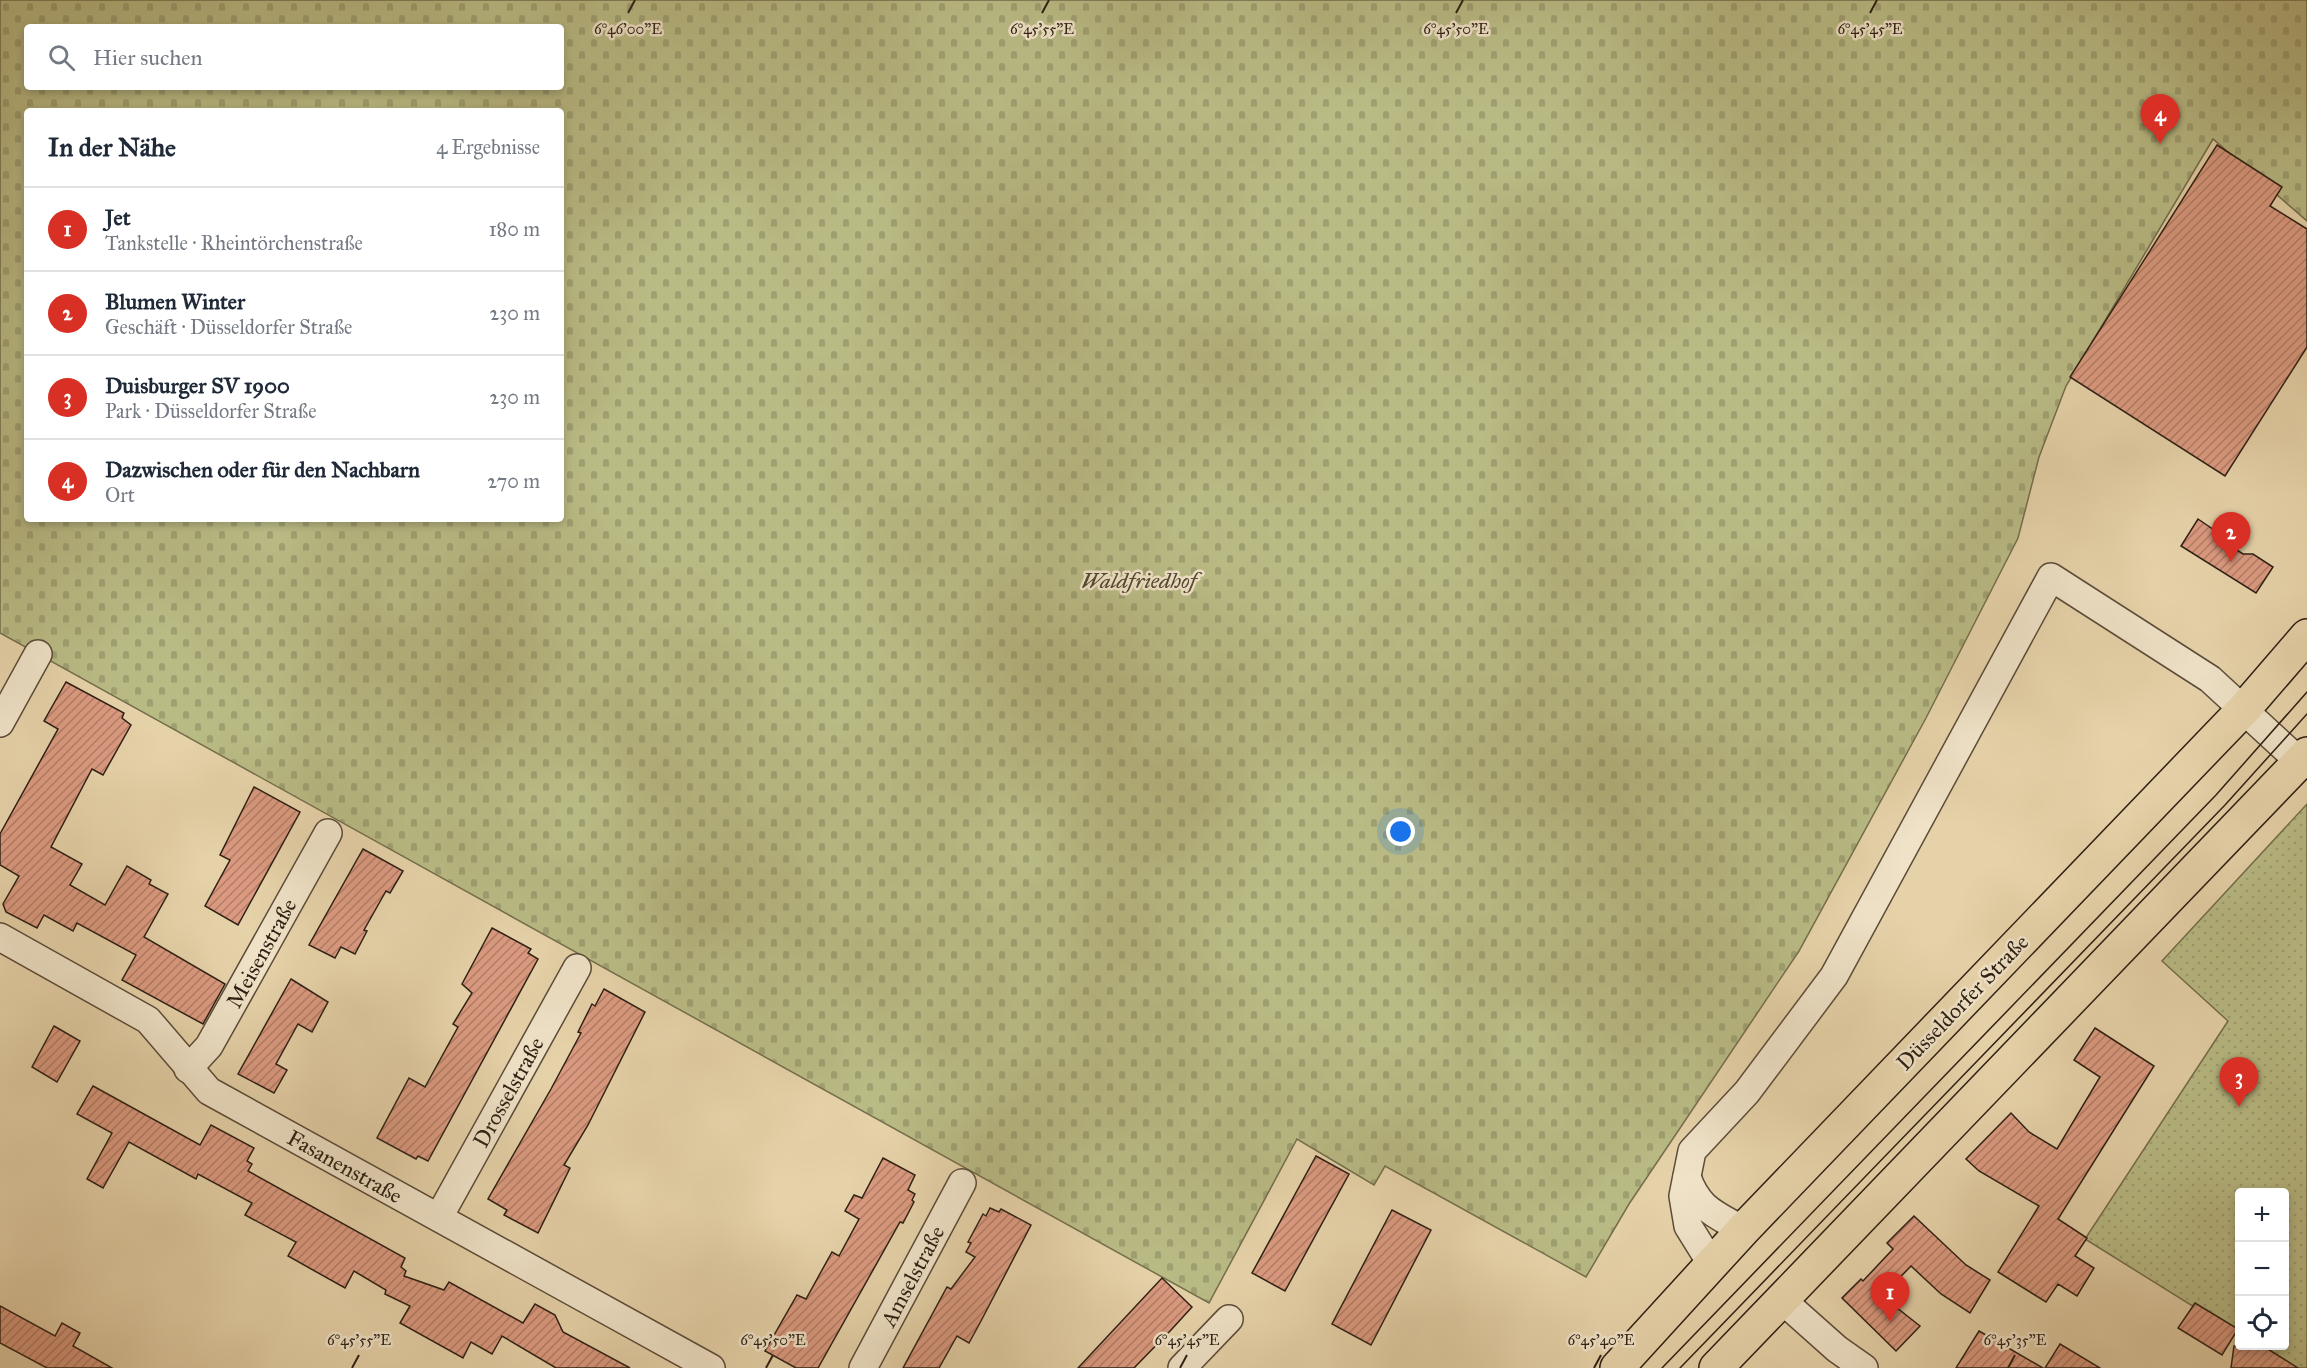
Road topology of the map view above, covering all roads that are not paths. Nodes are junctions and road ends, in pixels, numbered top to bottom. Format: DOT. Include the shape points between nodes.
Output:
graph roads {
  1 [pos="2307,636"];
  2 [pos="38,654"];
  3 [pos="2244,709"];
  4 [pos="0,723"];
  5 [pos="2303,758"];
  6 [pos="328,833"];
  7 [pos="0,937"];
  8 [pos="577,968"];
  9 [pos="188,1069"];
  10 [pos="1686,1173"];
  11 [pos="962,1183"];
  12 [pos="439,1217"];
  13 [pos="1743,1230"];
  14 [pos="1711,1263"];
  15 [pos="1783,1300"];
  16 [pos="1229,1319"];
  17 [pos="711,1368"];
  18 [pos="863,1368"];
  19 [pos="1182,1368"];
  20 [pos="1617,1368"];
  21 [pos="1716,1368"];
  22 [pos="1864,1368"];
  1 -- 3 [label="main road, Düsseldorfer Straße"];
  2 -- 4 [label="street"];
  3 -- 5 [label="street"];
  3 -- 10 [label="street" via="2210,679 2051,578 1834,976 1747,1092 1692,1151"];
  3 -- 13 [label="main road, Düsseldorfer Straße"];
  5 -- 15 [label="main road"];
  6 -- 9 [label="street, Meisenstraße" via="209,1046"];
  7 -- 9 [label="street, Fasanenstraße" via="148,1020"];
  8 -- 12 [label="street, Drosselstraße"];
  9 -- 12 [label="street, Fasanenstraße" via="209,1091"];
  10 -- 13 [label="street" via="1692,1192 1704,1207"];
  10 -- 14 [label="street" via="1683,1196 1688,1226"];
  11 -- 18 [label="street, Amselstraße"];
  12 -- 17 [label="street, Fasanenstraße"];
  13 -- 14 [label="main road, Düsseldorfer Straße"];
  14 -- 20 [label="main road, Düsseldorfer Straße"];
  15 -- 21 [label="main road"];
  15 -- 22 [label="street"];
  16 -- 19 [label="street"];
}
